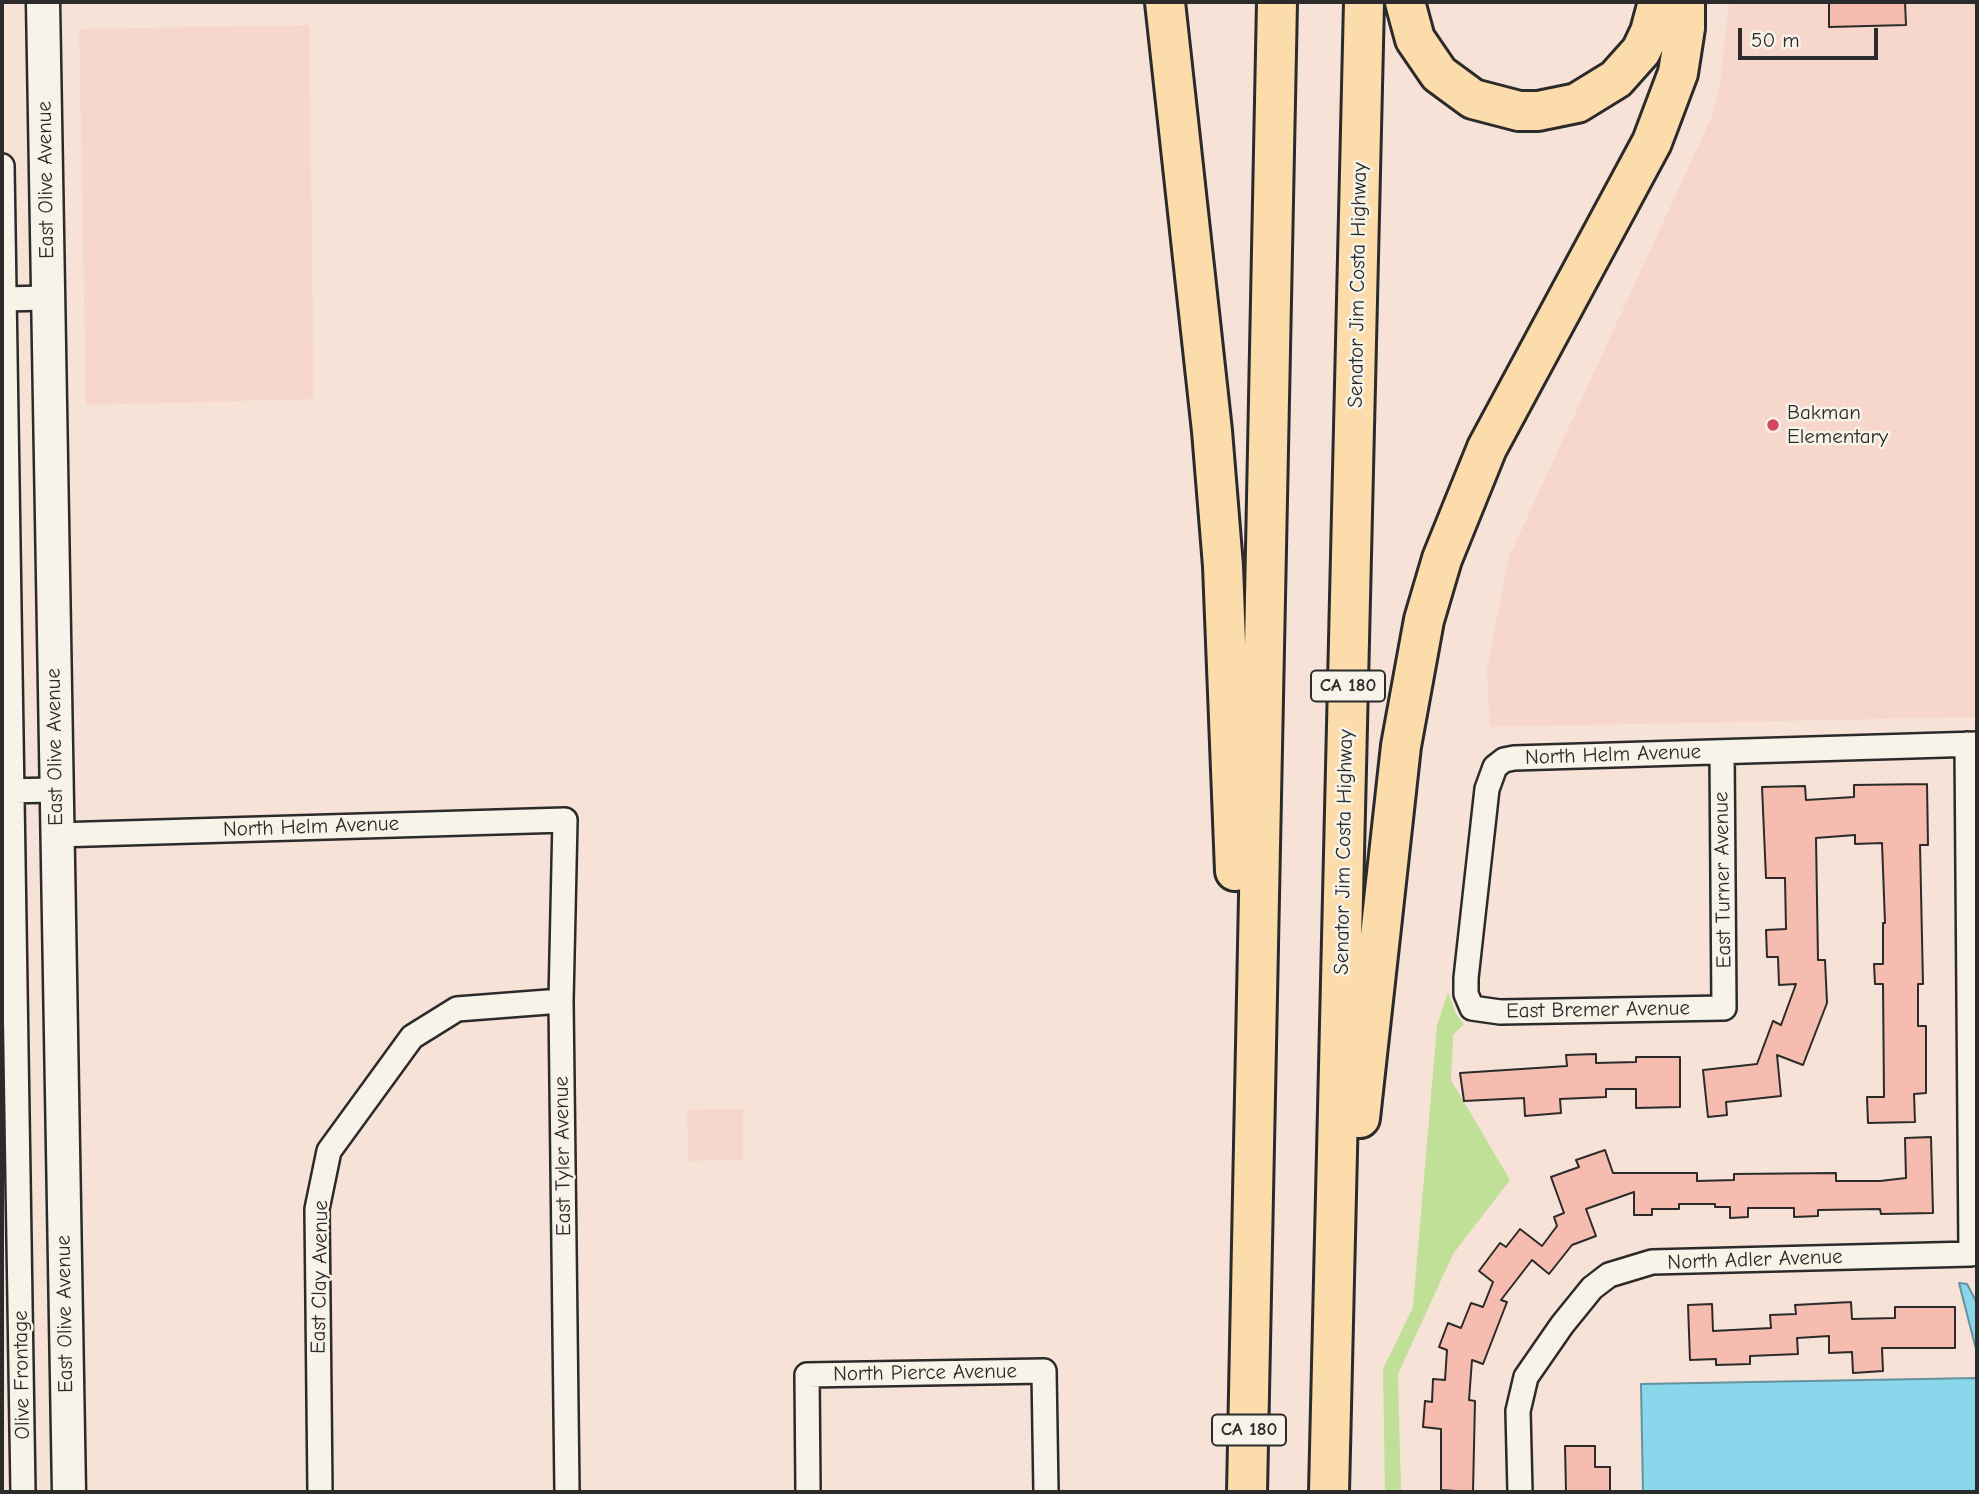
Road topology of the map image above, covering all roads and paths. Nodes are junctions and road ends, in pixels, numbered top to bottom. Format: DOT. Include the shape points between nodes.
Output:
graph roads {
  1 [pos="43,2"];
  2 [pos="1165,2"];
  3 [pos="1277,2"];
  4 [pos="1364,2"];
  5 [pos="1405,2"];
  6 [pos="1658,2"];
  7 [pos="1685,2"];
  8 [pos="2,166"];
  9 [pos="48,298"];
  10 [pos="3,299"];
  11 [pos="5,569"];
  12 [pos="1972,744"];
  13 [pos="1722,752"];
  14 [pos="55,789"];
  15 [pos="7,791"];
  16 [pos="565,820"];
  17 [pos="56,835"];
  18 [pos="561,1000"];
  19 [pos="1472,1008"];
  20 [pos="1724,1008"];
  21 [pos="1250,1367"];
  22 [pos="1332,1370"];
  23 [pos="23,1492"];
  24 [pos="69,1492"];
  25 [pos="320,1492"];
  26 [pos="567,1492"];
  27 [pos="808,1492"];
  28 [pos="1045,1492"];
  29 [pos="1247,1492"];
  30 [pos="1329,1492"];
  31 [pos="1520,1492"];
  1 -- 9 [label="main road, East Olive Avenue"];
  2 -- 21 [label="highway" via="1223,565"];
  3 -- 21 [label="highway, CA 180"];
  4 -- 22 [label="highway, Senator Jim Costa Highway / CA 180"];
  5 -- 6 [label="highway" via="1415,38 1440,74 1473,99 1538,111 1577,103 1616,79 1641,51"];
  7 -- 22 [label="highway" via="1678,72 1657,131 1487,448 1423,620 1401,747"];
  8 -- 10 [label="street, Olive Frontage"];
  9 -- 10 [label="street"];
  9 -- 14 [label="main road, East Olive Avenue"];
  10 -- 11 [label="street, Olive Frontage"];
  11 -- 15 [label="street, Olive Frontage"];
  12 -- 13 [label="street, North Helm Avenue"];
  12 -- 31 [label="street, North Adler Avenue" via="1971,1254 1652,1262 1609,1275 1592,1288 1534,1362 1521,1393"];
  13 -- 19 [label="street, North Helm Avenue" via="1514,758 1495,767 1487,789 1466,978"];
  13 -- 20 [label="street, East Turner Avenue"];
  14 -- 15 [label="street"];
  14 -- 17 [label="main road, East Olive Avenue"];
  15 -- 23 [label="street, Olive Frontage"];
  16 -- 17 [label="street, North Helm Avenue"];
  16 -- 18 [label="street, East Tyler Avenue"];
  17 -- 24 [label="main road, East Olive Avenue"];
  18 -- 25 [label="street, East Clay Avenue" via="457,1009 412,1037 329,1151 317,1209"];
  18 -- 26 [label="street, East Tyler Avenue"];
  19 -- 20 [label="street, East Bremer Avenue" via="1500,1012"];
  21 -- 29 [label="highway, CA 180"];
  22 -- 30 [label="highway, Senator Jim Costa Highway / CA 180"];
  27 -- 28 [label="street, North Pierce Avenue" via="807,1374 1044,1371"];
}
